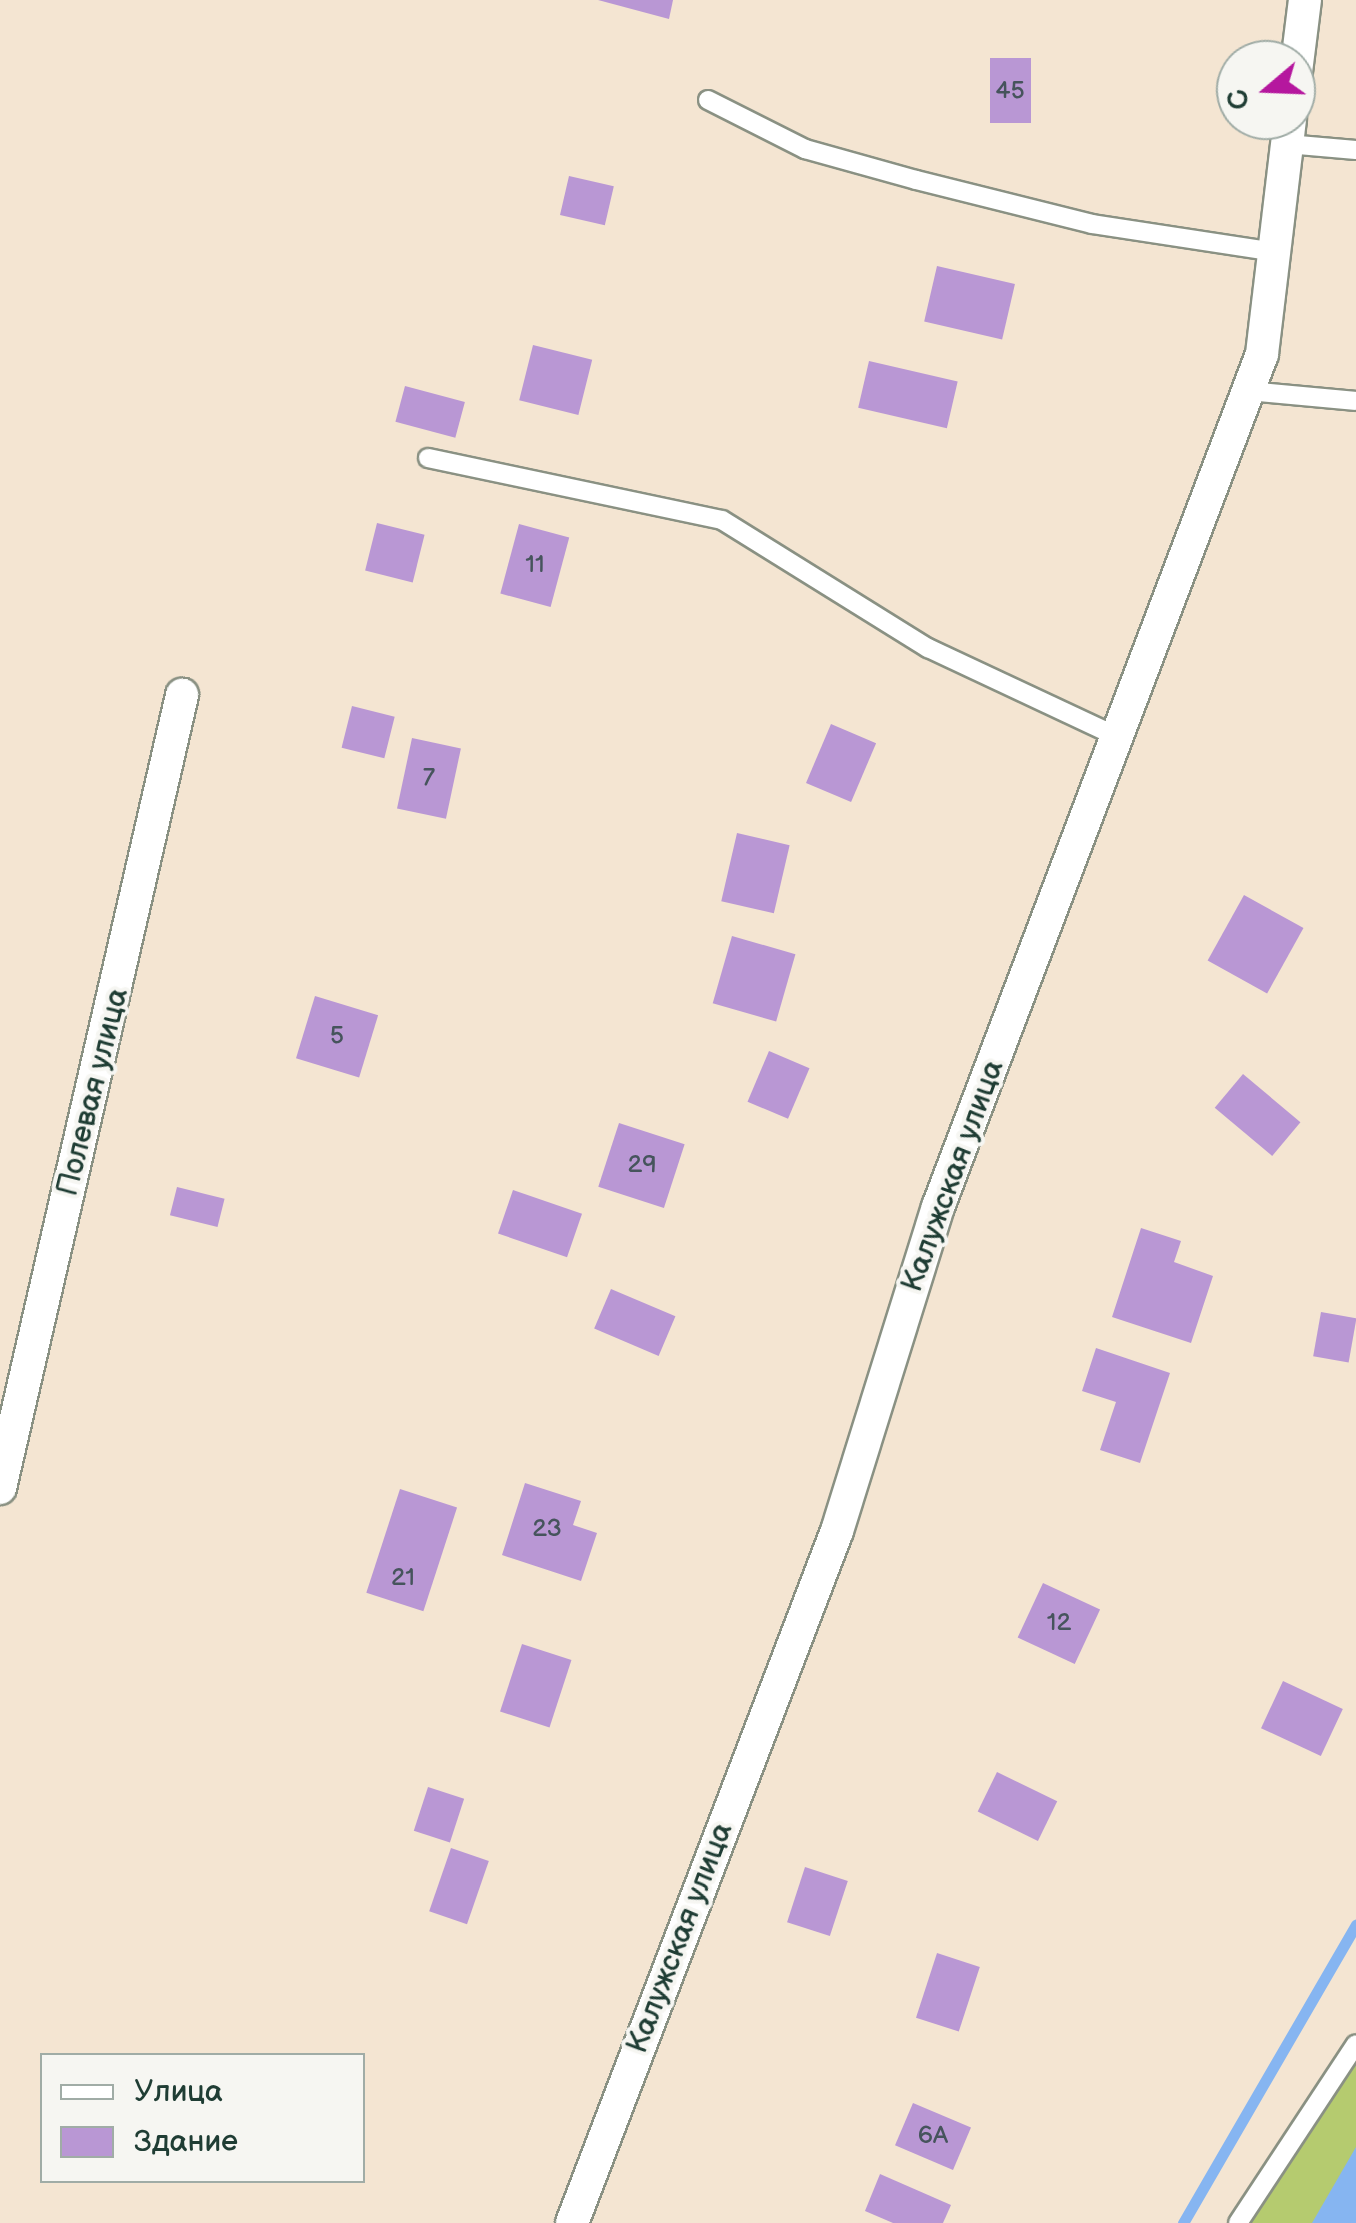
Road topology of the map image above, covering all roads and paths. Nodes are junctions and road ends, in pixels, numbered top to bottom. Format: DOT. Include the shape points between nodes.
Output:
graph roads {
  1 [pos="1305,0"];
  2 [pos="1300,40"];
  3 [pos="708,100"];
  4 [pos="1316,139"];
  5 [pos="1288,140"];
  6 [pos="1356,150"];
  7 [pos="1274,252"];
  8 [pos="1248,391"];
  9 [pos="1356,401"];
  10 [pos="428,458"];
  11 [pos="182,695"];
  12 [pos="1120,738"];
  13 [pos="0,1488"];
  14 [pos="1356,2044"];
  15 [pos="572,2223"];
  16 [pos="1238,2223"];
  1 -- 2 [label="street"];
  3 -- 7 [label="lane" via="806,149 916,180 1092,224"];
  4 -- 6 [label="lane"];
  5 -- 7 [label="street, Калужская улица"];
  7 -- 8 [label="street, Калужская улица" via="1262,354"];
  8 -- 9 [label="lane"];
  8 -- 12 [label="street, Калужская улица"];
  10 -- 12 [label="lane" via="722,520 928,648"];
  11 -- 13 [label="street, Полевая улица"];
  12 -- 15 [label="street, Калужская улица" via="938,1207 836,1532"];
  14 -- 16 [label="lane"];
}
